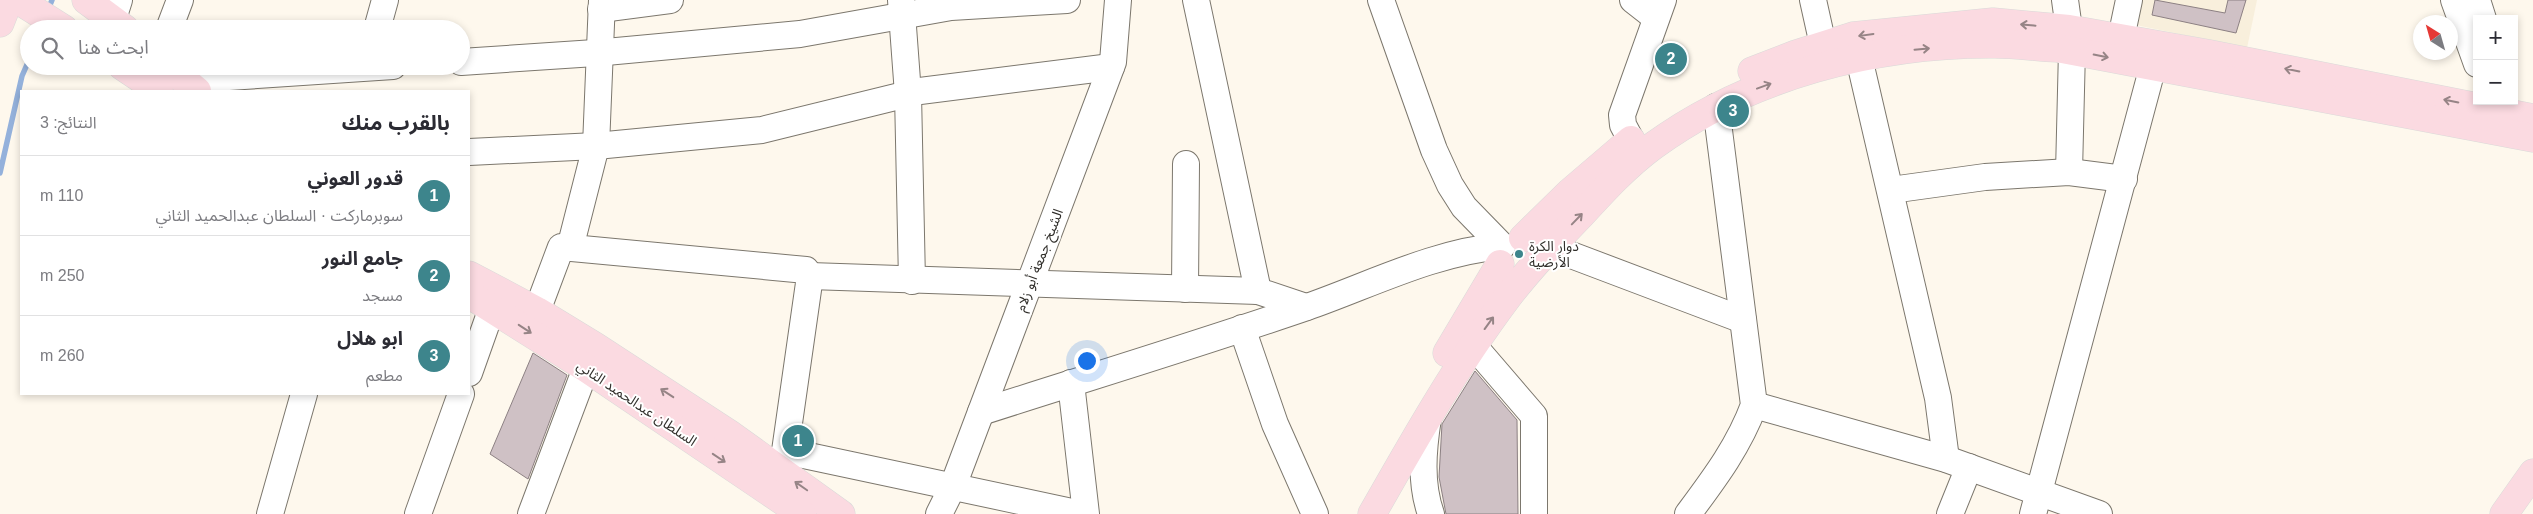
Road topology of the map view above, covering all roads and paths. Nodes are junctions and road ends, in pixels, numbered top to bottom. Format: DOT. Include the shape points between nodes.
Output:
graph roads {
  1 [pos="8,0"];
  2 [pos="18,0"];
  3 [pos="86,0"];
  4 [pos="180,0"];
  5 [pos="385,0"];
  6 [pos="670,0"];
  7 [pos="1067,0"];
  8 [pos="1118,0"];
  9 [pos="1196,0"];
  10 [pos="1381,0"];
  11 [pos="1633,0"];
  12 [pos="1813,0"];
  13 [pos="2066,0"];
  14 [pos="2129,0"];
  15 [pos="2454,0"];
  16 [pos="2477,0"];
  17 [pos="601,4"];
  18 [pos="902,8"];
  19 [pos="1659,9"];
  20 [pos="2483,15"];
  21 [pos="116,19"];
  22 [pos="50,20"];
  23 [pos="172,20"];
  24 [pos="379,20"];
  25 [pos="0,23"];
  26 [pos="2121,38"];
  27 [pos="2070,40"];
  28 [pos="1823,45"];
  29 [pos="598,52"];
  30 [pos="1860,58"];
  31 [pos="2476,60"];
  32 [pos="470,61"];
  33 [pos="2153,66"];
  34 [pos="1111,67"];
  35 [pos="152,75"];
  36 [pos="265,75"];
  37 [pos="176,82"];
  38 [pos="908,94"];
  39 [pos="1716,107"];
  40 [pos="2514,119"];
  41 [pos="1632,140"];
  42 [pos="596,146"];
  43 [pos="470,152"];
  44 [pos="1186,164"];
  45 [pos="2069,172"];
  46 [pos="2124,179"];
  47 [pos="1891,190"];
  48 [pos="1550,247"];
  49 [pos="570,248"];
  50 [pos="1508,249"];
  51 [pos="1532,268"];
  52 [pos="470,276"];
  53 [pos="810,276"];
  54 [pos="912,281"];
  55 [pos="1029,285"];
  56 [pos="1185,289"];
  57 [pos="1258,291"];
  58 [pos="470,295"];
  59 [pos="1306,307"];
  60 [pos="492,308"];
  61 [pos="537,311"];
  62 [pos="1743,320"];
  63 [pos="1242,328"];
  64 [pos="1473,345"];
  65 [pos="591,358"];
  66 [pos="470,370"];
  67 [pos="1071,383"];
  68 [pos="304,395"];
  69 [pos="461,395"];
  70 [pos="1754,405"];
  71 [pos="981,412"];
  72 [pos="1429,414"];
  73 [pos="782,461"];
  74 [pos="1957,463"];
  75 [pos="2533,473"];
  76 [pos="954,486"];
  77 [pos="2037,503"];
  78 [pos="270,514"];
  79 [pos="418,514"];
  80 [pos="530,514"];
  81 [pos="802,514"];
  82 [pos="841,514"];
  83 [pos="939,514"];
  84 [pos="1082,514"];
  85 [pos="1086,514"];
  86 [pos="1315,514"];
  87 [pos="1353,514"];
  88 [pos="1372,514"];
  89 [pos="1430,514"];
  90 [pos="1534,514"];
  91 [pos="1688,514"];
  92 [pos="1950,514"];
  93 [pos="2099,514"];
  94 [pos="2504,514"];
  1 -- 25 [label="main road"];
  2 -- 22 [label="main road"];
  3 -- 21 [label="main road"];
  4 -- 23 [label="street"];
  5 -- 24 [label="street"];
  6 -- 17 [label="street"];
  7 -- 18 [label="street"];
  8 -- 34 [label="street, الشيخ جمعة أبو زلام"];
  9 -- 57 [label="street"];
  10 -- 50 [label="street" via="1434,150 1450,185 1464,207"];
  11 -- 19 [label="street"];
  12 -- 28 [label="street"];
  13 -- 27 [label="street"];
  14 -- 26 [label="street"];
  15 -- 31 [label="street"];
  16 -- 20 [label="street"];
  17 -- 29 [label="street"];
  18 -- 29 [label="street" via="800,34"];
  18 -- 38 [label="street"];
  19 -- 41 [label="street" via="1622,115 1623,125"];
  26 -- 27 [label="main road"];
  40 -- 26 [label="main road, one-way"];
  27 -- 28 [label="main road, one-way" via="1993,22 1854,36"];
  30 -- 27 [label="main road, one-way" via="1900,51"];
  27 -- 33 [label="main road, one-way"];
  27 -- 45 [label="street"];
  28 -- 41 [label="main road" via="1712,90 1654,123"];
  29 -- 32 [label="street"];
  29 -- 42 [label="street"];
  39 -- 30 [label="main road, one-way" via="1802,73"];
  30 -- 47 [label="street"];
  33 -- 40 [label="main road"];
  33 -- 46 [label="street"];
  34 -- 38 [label="street"];
  34 -- 55 [label="street, الشيخ جمعة أبو زلام"];
  35 -- 37 [label="main road"];
  36 -- 37 [label="street"];
  38 -- 42 [label="street" via="762,130"];
  38 -- 54 [label="street"];
  48 -- 39 [label="main road, one-way" via="1628,166"];
  39 -- 62 [label="street"];
  41 -- 50 [label="main road"];
  42 -- 43 [label="street"];
  42 -- 49 [label="street"];
  44 -- 56 [label="street"];
  45 -- 46 [label="street"];
  45 -- 47 [label="street" via="1985,177"];
  46 -- 77 [label="street"];
  47 -- 74 [label="street" via="1938,398"];
  48 -- 51 [label="main road"];
  48 -- 62 [label="street"];
  49 -- 53 [label="street" via="806,270"];
  49 -- 61 [label="street" via="561,247"];
  50 -- 51 [label="main road" via="1529,240 1536,250 1536,263"];
  50 -- 59 [label="street" via="1471,248"];
  50 -- 87 [label="main road"];
  64 -- 51 [label="main road, one-way"];
  52 -- 61 [label="main road"];
  53 -- 54 [label="street"];
  53 -- 73 [label="street"];
  54 -- 55 [label="street"];
  55 -- 56 [label="street"];
  55 -- 71 [label="street, الشيخ جمعة أبو زلام"];
  56 -- 57 [label="street"];
  57 -- 59 [label="street"];
  58 -- 60 [label="main road, السلطان عبدالحميد الثاني"];
  59 -- 63 [label="street"];
  60 -- 65 [label="main road, السلطان عبدالحميد الثاني, one-way"];
  60 -- 66 [label="street"];
  61 -- 65 [label="main road"];
  62 -- 70 [label="street"];
  63 -- 67 [label="street"];
  63 -- 86 [label="street" via="1275,424"];
  64 -- 72 [label="main road"];
  64 -- 90 [label="street" via="1534,416"];
  73 -- 65 [label="main road, one-way"];
  65 -- 80 [label="street"];
  65 -- 81 [label="main road, السلطان عبدالحميد الثاني, one-way"];
  67 -- 71 [label="street"];
  67 -- 85 [label="street"];
  68 -- 78 [label="street"];
  69 -- 79 [label="street"];
  70 -- 74 [label="street"];
  70 -- 91 [label="street" via="1745,431"];
  71 -- 76 [label="street, الشيخ جمعة أبو زلام"];
  72 -- 88 [label="main road"];
  72 -- 89 [label="street" via="1423,451 1423,478"];
  73 -- 76 [label="street"];
  82 -- 73 [label="main road, one-way"];
  74 -- 77 [label="street"];
  74 -- 92 [label="street"];
  75 -- 94 [label="main road"];
  76 -- 83 [label="street, الشيخ جمعة أبو زلام"];
  76 -- 84 [label="street"];
  77 -- 93 [label="street"];
}
